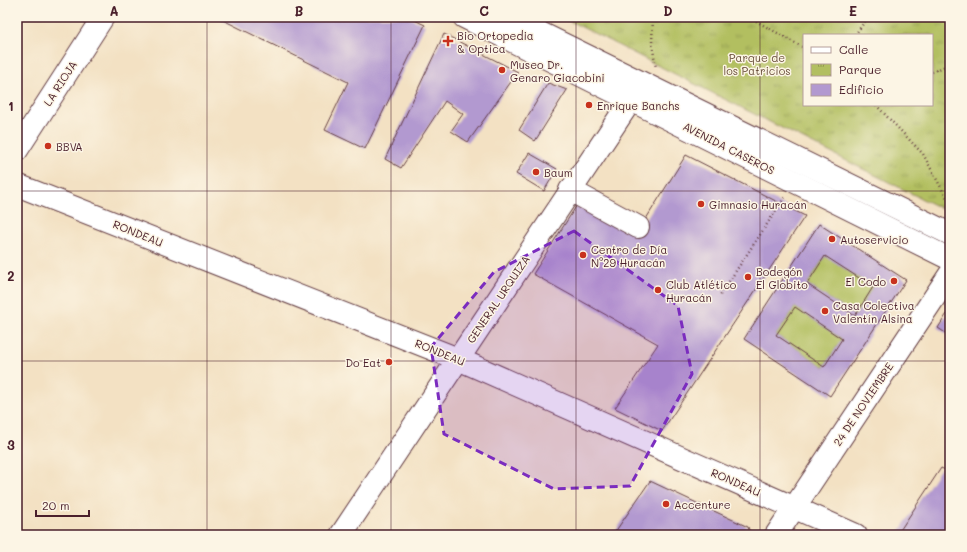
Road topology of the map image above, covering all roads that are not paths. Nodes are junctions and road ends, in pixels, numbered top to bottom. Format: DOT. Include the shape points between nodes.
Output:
graph roads {
  1 [pos="103,17"];
  2 [pos="464,17"];
  3 [pos="508,17"];
  4 [pos="644,92"];
  5 [pos="17,150"];
  6 [pos="17,185"];
  7 [pos="570,190"];
  8 [pos="638,227"];
  9 [pos="950,234"];
  10 [pos="950,259"];
  11 [pos="950,274"];
  12 [pos="458,359"];
  13 [pos="793,508"];
  14 [pos="341,535"];
  15 [pos="776,535"];
  16 [pos="856,535"];
  1 -- 5 [label="street, LA RIOJA"];
  2 -- 4 [label="street, AVENIDA CASEROS"];
  3 -- 4 [label="street, AVENIDA CASEROS"];
  4 -- 7 [label="street, GENERAL URQUIZA"];
  4 -- 9 [label="street, AVENIDA CASEROS"];
  4 -- 10 [label="street, AVENIDA CASEROS" via="795,182"];
  6 -- 12 [label="street, RONDEAU"];
  7 -- 8 [label="street"];
  7 -- 12 [label="street, GENERAL URQUIZA"];
  11 -- 13 [label="street, 24 DE NOVIEMBRE"];
  12 -- 13 [label="street, RONDEAU"];
  12 -- 14 [label="street, GENERAL URQUIZA"];
  13 -- 15 [label="street, 24 DE NOVIEMBRE"];
  13 -- 16 [label="street, RONDEAU"];
}
